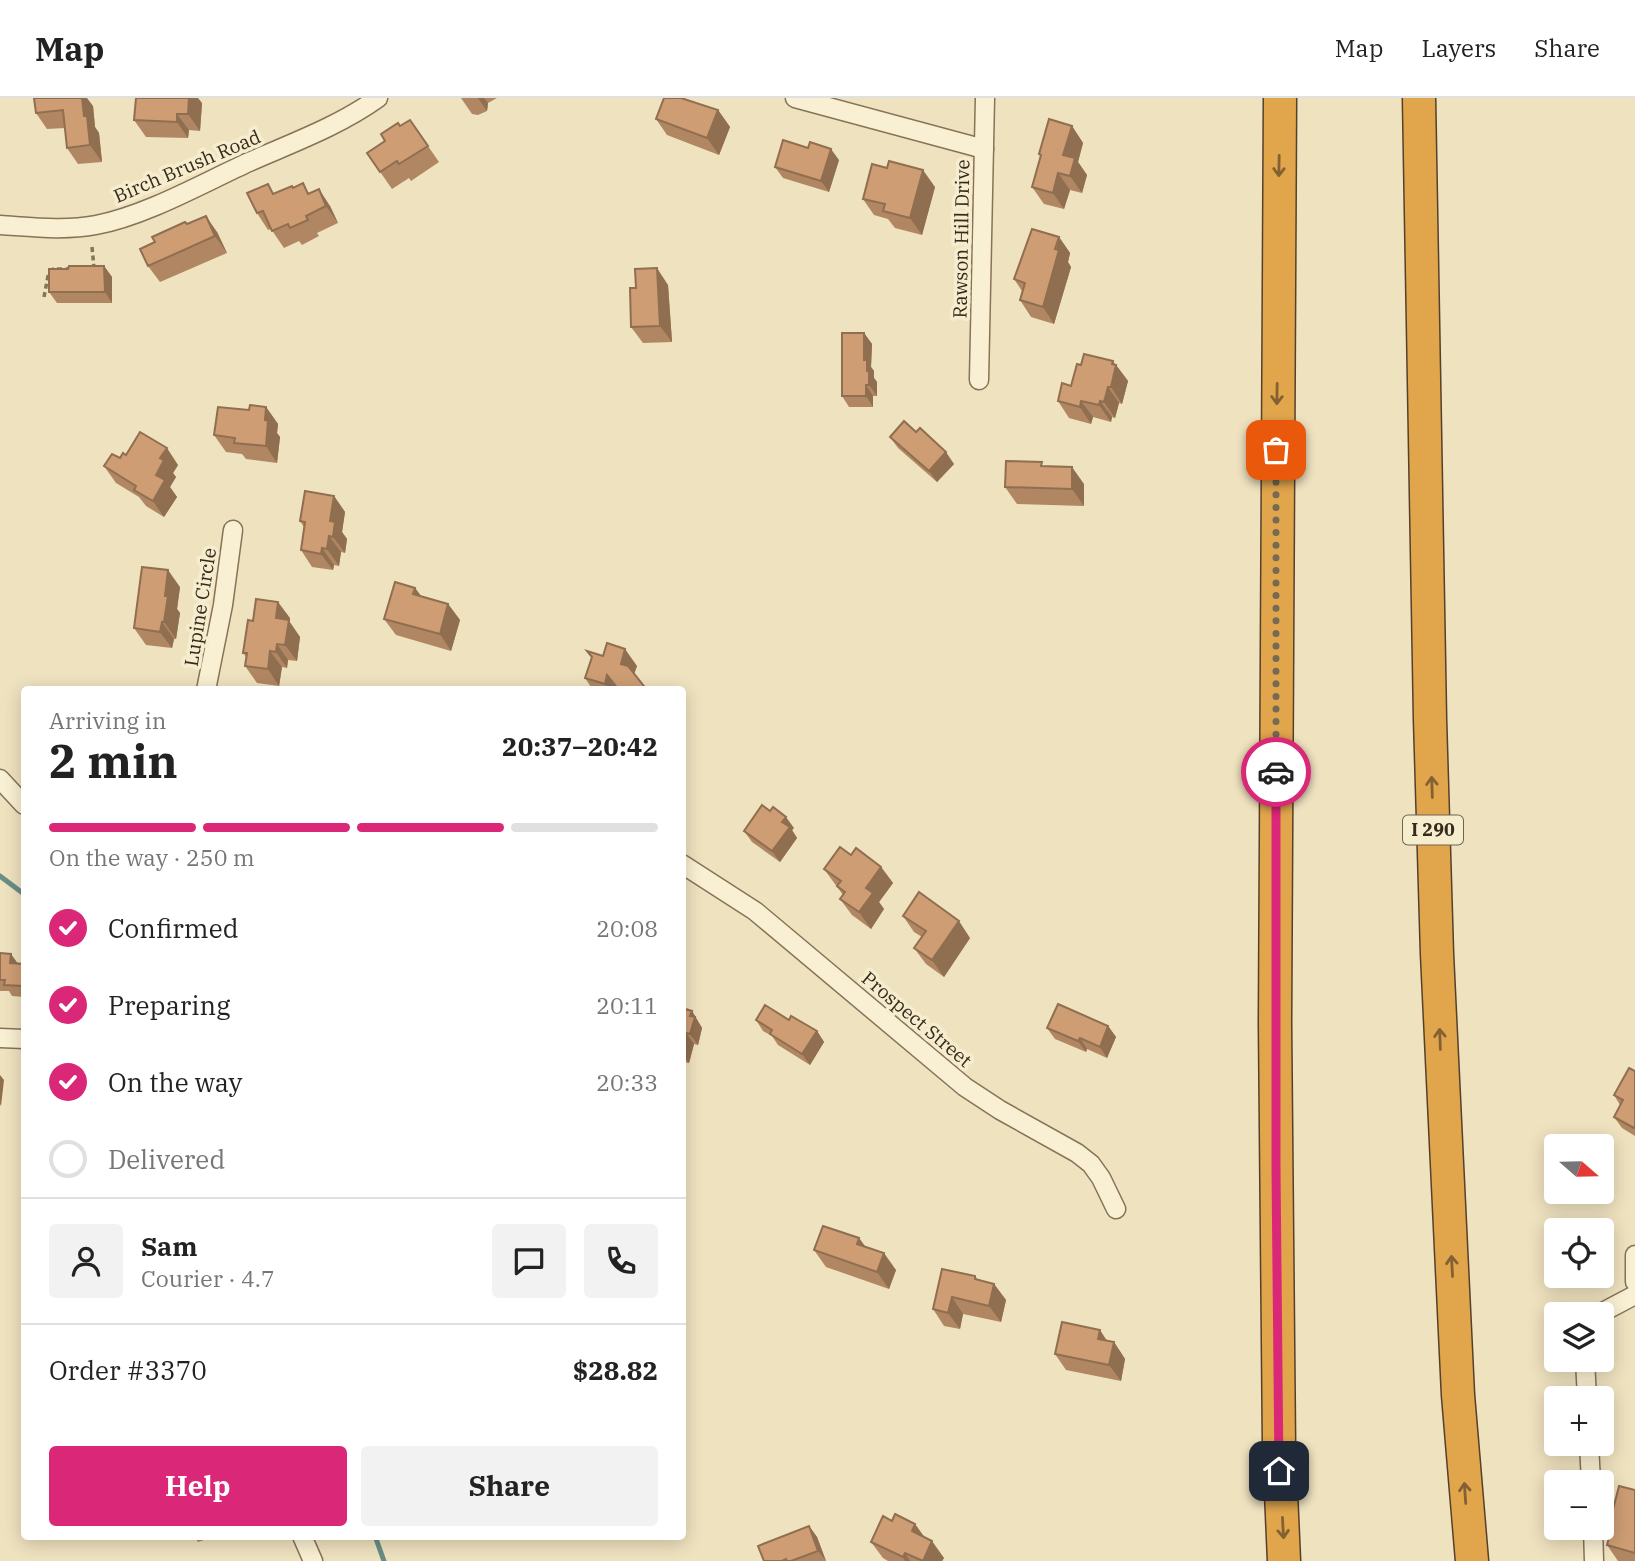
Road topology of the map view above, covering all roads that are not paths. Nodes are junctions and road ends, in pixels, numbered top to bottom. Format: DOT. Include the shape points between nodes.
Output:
graph roads {
  1 [pos="378,98"];
  2 [pos="795,98"];
  3 [pos="985,98"];
  4 [pos="1280,98"];
  5 [pos="1419,98"];
  6 [pos="984,149"];
  7 [pos="0,225"];
  8 [pos="979,380"];
  9 [pos="233,530"];
  10 [pos="207,686"];
  11 [pos="0,779"];
  12 [pos="21,794"];
  13 [pos="686,867"];
  14 [pos="0,1038"];
  15 [pos="21,1040"];
  16 [pos="1116,1209"];
  17 [pos="1635,1255"];
  18 [pos="1635,1282"];
  19 [pos="1635,1295"];
  20 [pos="1614,1306"];
  21 [pos="304,1540"];
  22 [pos="1593,1540"];
  23 [pos="313,1561"];
  24 [pos="1284,1561"];
  25 [pos="1472,1561"];
  26 [pos="1594,1561"];
  1 -- 7 [label="street, Birch Brush Road" via="330,126 134,214 63,229"];
  2 -- 6 [label="street"];
  3 -- 6 [label="street, Rawson Hill Drive"];
  4 -- 24 [label="highway, one-way" via="1275,1023"];
  25 -- 5 [label="highway, I 290, one-way" via="1458,1395 1438,981"];
  6 -- 8 [label="street, Rawson Hill Drive"];
  9 -- 10 [label="street, Lupine Circle"];
  11 -- 12 [label="street"];
  13 -- 16 [label="street, Prospect Street" via="755,911 965,1087 1091,1164"];
  14 -- 15 [label="street"];
  17 -- 18 [label="street"];
  19 -- 20 [label="street"];
  21 -- 23 [label="street"];
  22 -- 26 [label="street"];
}
